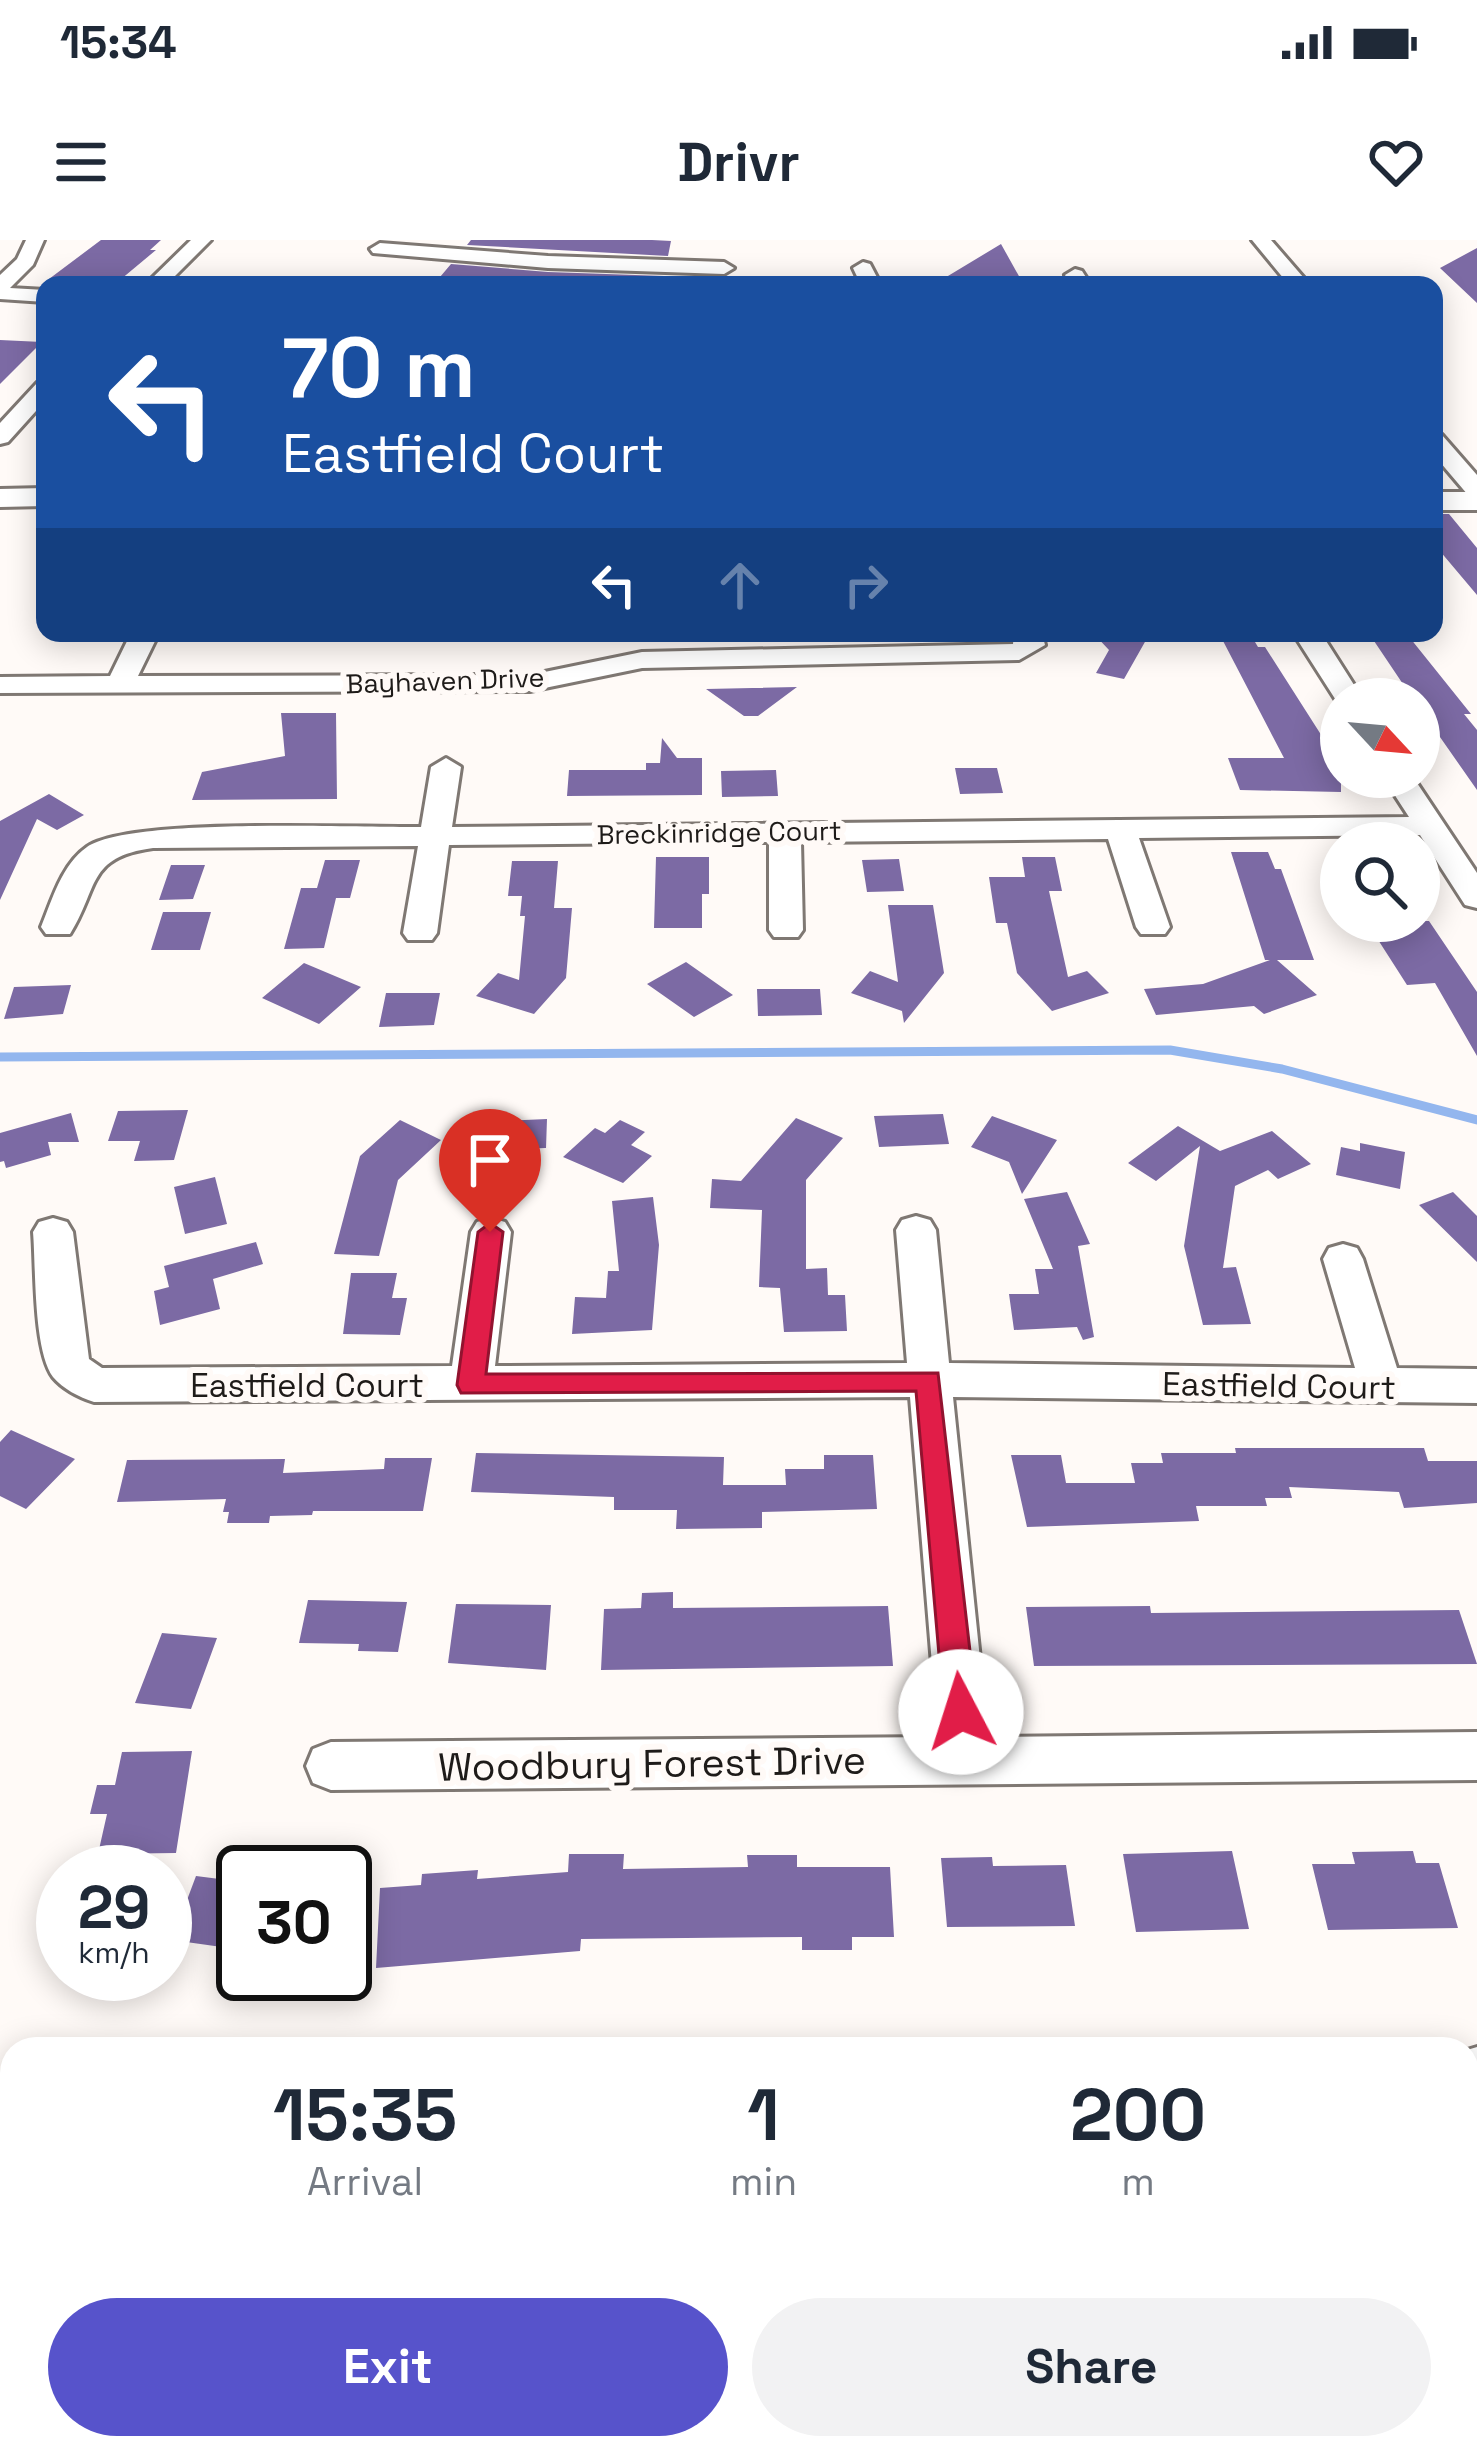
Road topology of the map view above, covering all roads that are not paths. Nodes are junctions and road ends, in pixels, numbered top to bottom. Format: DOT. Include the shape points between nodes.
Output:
graph roads {
  1 [pos="34,240"];
  2 [pos="202,240"];
  3 [pos="1261,240"];
  4 [pos="380,249"];
  5 [pos="164,276"];
  6 [pos="716,276"];
  7 [pos="1292,276"];
  8 [pos="0,290"];
  9 [pos="36,295"];
  10 [pos="36,398"];
  11 [pos="0,437"];
  12 [pos="1443,451"];
  13 [pos="1443,485"];
  14 [pos="1476,490"];
  15 [pos="36,497"];
  16 [pos="0,498"];
  17 [pos="1443,499"];
  18 [pos="36,511"];
  19 [pos="0,512"];
  20 [pos="142,642"];
  21 [pos="1030,642"];
  22 [pos="1313,642"];
  23 [pos="1336,678"];
  24 [pos="0,685"];
  25 [pos="120,685"];
  26 [pos="446,767"];
  27 [pos="1320,827"];
  28 [pos="1120,829"];
  29 [pos="785,833"];
  30 [pos="435,836"];
  31 [pos="1440,842"];
  32 [pos="1477,898"];
  33 [pos="58,927"];
  34 [pos="1153,927"];
  35 [pos="786,930"];
  36 [pos="420,933"];
  37 [pos="916,1230"];
  38 [pos="53,1232"];
  39 [pos="490,1232"];
  40 [pos="1343,1259"];
  41 [pos="928,1380"];
  42 [pos="471,1385"];
  43 [pos="1477,1386"];
  44 [pos="1382,1388"];
  45 [pos="1477,1756"];
  46 [pos="965,1760"];
  47 [pos="331,1766"];
  1 -- 8 [label="street"];
  2 -- 5 [label="street"];
  3 -- 7 [label="street"];
  4 -- 6 [label="street" via="548,262 732,261"];
  8 -- 9 [label="street"];
  10 -- 11 [label="street"];
  12 -- 14 [label="street"];
  13 -- 14 [label="main road"];
  14 -- 17 [label="main road"];
  15 -- 16 [label="main road"];
  18 -- 19 [label="main road"];
  20 -- 25 [label="street"];
  21 -- 25 [label="street, Bayhaven Drive" via="1019,652 961,655 642,660 530,683"];
  22 -- 23 [label="street"];
  24 -- 25 [label="street, Bayhaven Drive"];
  26 -- 30 [label="street"];
  27 -- 28 [label="street, Breckinridge Court"];
  28 -- 29 [label="street, Breckinridge Court"];
  28 -- 34 [label="street"];
  29 -- 30 [label="street, Breckinridge Court"];
  29 -- 35 [label="street"];
  30 -- 33 [label="street, Breckinridge Court" via="120,842 87,859"];
  30 -- 36 [label="street"];
  31 -- 32 [label="street"];
  37 -- 41 [label="street"];
  38 -- 42 [label="street, Eastfield Court" via="70,1368 94,1385"];
  39 -- 42 [label="street"];
  40 -- 44 [label="street"];
  41 -- 42 [label="street, Eastfield Court"];
  41 -- 44 [label="street, Eastfield Court"];
  41 -- 46 [label="street"];
  43 -- 44 [label="street, Eastfield Court"];
  45 -- 46 [label="street, Woodbury Forest Drive"];
  46 -- 47 [label="street, Woodbury Forest Drive"];
}
